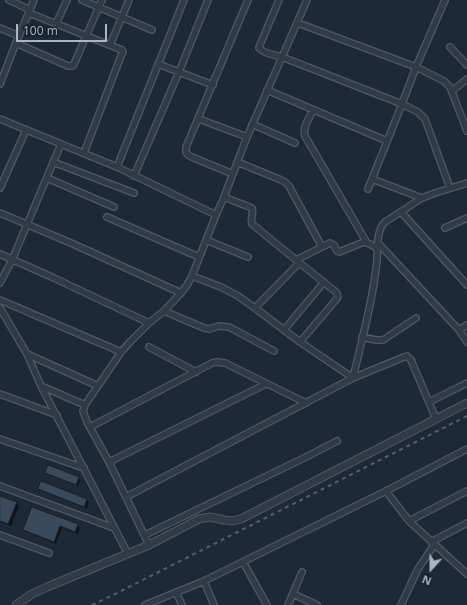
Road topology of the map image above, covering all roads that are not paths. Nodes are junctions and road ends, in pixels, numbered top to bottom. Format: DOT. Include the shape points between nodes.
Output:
graph roads {
  1 [pos="9,0"];
  2 [pos="34,0"];
  3 [pos="67,0"];
  4 [pos="82,0"];
  5 [pos="102,0"];
  6 [pos="129,0"];
  7 [pos="184,0"];
  8 [pos="208,0"];
  9 [pos="248,0"];
  10 [pos="279,0"];
  11 [pos="307,0"];
  12 [pos="445,0"];
  13 [pos="99,7"];
  14 [pos="29,11"];
  15 [pos="122,17"];
  16 [pos="298,23"];
  17 [pos="56,24"];
  18 [pos="0,28"];
  19 [pos="152,30"];
  20 [pos="19,36"];
  21 [pos="86,36"];
  22 [pos="16,43"];
  23 [pos="110,45"];
  24 [pos="450,47"];
  25 [pos="282,57"];
  26 [pos="158,64"];
  27 [pos="467,65"];
  28 [pos="416,67"];
  29 [pos="179,72"];
  30 [pos="1,80"];
  31 [pos="467,80"];
  32 [pos="213,85"];
  33 [pos="267,90"];
  34 [pos="452,91"];
  35 [pos="402,104"];
  36 [pos="314,110"];
  37 [pos="0,118"];
  38 [pos="198,118"];
  39 [pos="252,124"];
  40 [pos="26,130"];
  41 [pos="467,131"];
  42 [pos="247,137"];
  43 [pos="387,141"];
  44 [pos="295,143"];
  45 [pos="61,144"];
  46 [pos="84,153"];
  47 [pos="53,162"];
  48 [pos="237,162"];
  49 [pos="117,167"];
  50 [pos="233,174"];
  51 [pos="134,176"];
  52 [pos="47,178"];
  53 [pos="372,179"];
  54 [pos="467,183"];
  55 [pos="0,188"];
  56 [pos="368,188"];
  57 [pos="450,188"];
  58 [pos="134,193"];
  59 [pos="224,197"];
  60 [pos="422,198"];
  61 [pos="114,207"];
  62 [pos="401,212"];
  63 [pos="0,213"];
  64 [pos="216,215"];
  65 [pos="107,217"];
  66 [pos="467,218"];
  67 [pos="27,224"];
  68 [pos="445,228"];
  69 [pos="206,240"];
  70 [pos="367,243"];
  71 [pos="378,246"];
  72 [pos="322,247"];
  73 [pos="0,254"];
  74 [pos="199,257"];
  75 [pos="248,257"];
  76 [pos="12,260"];
  77 [pos="297,261"];
  78 [pos="192,276"];
  79 [pos="324,282"];
  80 [pos="0,283"];
  81 [pos="467,285"];
  82 [pos="181,293"];
  83 [pos="0,300"];
  84 [pos="0,308"];
  85 [pos="255,308"];
  86 [pos="164,311"];
  87 [pos="416,318"];
  88 [pos="149,323"];
  89 [pos="467,325"];
  90 [pos="284,330"];
  91 [pos="460,330"];
  92 [pos="362,337"];
  93 [pos="300,342"];
  94 [pos="467,342"];
  95 [pos="148,347"];
  96 [pos="274,350"];
  97 [pos="121,352"];
  98 [pos="27,354"];
  99 [pos="196,372"];
  100 [pos="353,378"];
  101 [pos="467,383"];
  102 [pos="266,384"];
  103 [pos="41,386"];
  104 [pos="98,386"];
  105 [pos="0,394"];
  106 [pos="429,402"];
  107 [pos="306,403"];
  108 [pos="467,403"];
  109 [pos="85,405"];
  110 [pos="57,415"];
  111 [pos="436,419"];
  112 [pos="90,427"];
  113 [pos="0,439"];
  114 [pos="337,441"];
  115 [pos="467,449"];
  116 [pos="109,462"];
  117 [pos="84,468"];
  118 [pos="0,486"];
  119 [pos="386,491"];
  120 [pos="467,491"];
  121 [pos="126,497"];
  122 [pos="409,521"];
  123 [pos="467,523"];
  124 [pos="114,528"];
  125 [pos="0,535"];
  126 [pos="145,536"];
  127 [pos="433,543"];
  128 [pos="150,545"];
  129 [pos="49,553"];
  130 [pos="128,554"];
  131 [pos="243,562"];
  132 [pos="302,572"];
  133 [pos="467,574"];
  134 [pos="204,581"];
  135 [pos="176,592"];
  136 [pos="292,594"];
  137 [pos="16,605"];
  138 [pos="145,605"];
  139 [pos="182,605"];
  140 [pos="214,605"];
  141 [pos="267,605"];
  142 [pos="288,605"];
  143 [pos="317,605"];
  144 [pos="401,605"];
  1 -- 14 [label="street"];
  2 -- 14 [label="street"];
  3 -- 17 [label="street"];
  4 -- 13 [label="street"];
  5 -- 13 [label="street"];
  6 -- 15 [label="street"];
  7 -- 26 [label="street"];
  8 -- 29 [label="street"];
  9 -- 32 [label="street"];
  10 -- 25 [label="street" via="259,48"];
  11 -- 16 [label="street"];
  12 -- 28 [label="street"];
  13 -- 15 [label="street"];
  13 -- 21 [label="street"];
  14 -- 17 [label="street"];
  14 -- 20 [label="street"];
  15 -- 19 [label="street"];
  15 -- 23 [label="street"];
  16 -- 25 [label="street"];
  16 -- 28 [label="street"];
  17 -- 21 [label="street"];
  18 -- 20 [label="street"];
  20 -- 22 [label="street"];
  21 -- 22 [label="street" via="71,67"];
  21 -- 23 [label="street"];
  22 -- 30 [label="street"];
  23 -- 46 [label="street" via="123,52"];
  24 -- 27 [label="street"];
  25 -- 33 [label="street"];
  25 -- 35 [label="street"];
  26 -- 29 [label="street"];
  26 -- 49 [label="street"];
  28 -- 34 [label="street" via="447,84"];
  28 -- 35 [label="street"];
  29 -- 32 [label="street"];
  29 -- 51 [label="street"];
  31 -- 34 [label="street"];
  32 -- 38 [label="street"];
  33 -- 36 [label="street"];
  33 -- 39 [label="street"];
  34 -- 41 [label="street"];
  35 -- 43 [label="street"];
  35 -- 57 [label="street" via="425,118"];
  36 -- 43 [label="street"];
  36 -- 70 [label="street" via="305,127 305,136"];
  37 -- 40 [label="street"];
  38 -- 42 [label="street"];
  38 -- 50 [label="street" via="186,152"];
  39 -- 42 [label="street"];
  39 -- 44 [label="street"];
  40 -- 45 [label="street"];
  40 -- 55 [label="street"];
  42 -- 48 [label="street"];
  43 -- 53 [label="street"];
  45 -- 46 [label="street"];
  45 -- 47 [label="street"];
  46 -- 49 [label="street"];
  47 -- 52 [label="street"];
  47 -- 58 [label="street"];
  48 -- 50 [label="street"];
  48 -- 72 [label="street" via="280,179 289,186"];
  49 -- 51 [label="street"];
  50 -- 59 [label="street"];
  51 -- 64 [label="street"];
  52 -- 61 [label="street"];
  52 -- 67 [label="street"];
  53 -- 56 [label="street"];
  53 -- 60 [label="street"];
  54 -- 57 [label="street"];
  57 -- 60 [label="street"];
  59 -- 64 [label="street"];
  59 -- 77 [label="street" via="252,208 252,224"];
  60 -- 62 [label="street"];
  62 -- 71 [label="street" via="381,225"];
  62 -- 81 [label="street"];
  63 -- 67 [label="street"];
  64 -- 69 [label="street"];
  65 -- 74 [label="street"];
  66 -- 68 [label="street"];
  67 -- 76 [label="street"];
  67 -- 82 [label="street"];
  69 -- 74 [label="street"];
  69 -- 75 [label="street"];
  70 -- 71 [label="street"];
  70 -- 72 [label="street" via="339,252 332,243"];
  71 -- 91 [label="street"];
  71 -- 92 [label="street" via="373,287"];
  72 -- 77 [label="street"];
  73 -- 76 [label="street"];
  74 -- 78 [label="street"];
  76 -- 80 [label="street"];
  76 -- 88 [label="street"];
  77 -- 79 [label="street"];
  77 -- 85 [label="street"];
  78 -- 82 [label="street"];
  78 -- 85 [label="street" via="221,287"];
  79 -- 90 [label="street"];
  79 -- 93 [label="street" via="336,292 338,298"];
  82 -- 86 [label="street"];
  83 -- 97 [label="street"];
  84 -- 98 [label="street"];
  85 -- 90 [label="street"];
  86 -- 88 [label="street"];
  86 -- 96 [label="street" via="208,329 229,327"];
  87 -- 92 [label="street" via="380,341"];
  88 -- 97 [label="street"];
  89 -- 91 [label="street"];
  90 -- 93 [label="street"];
  91 -- 94 [label="street"];
  92 -- 100 [label="street"];
  93 -- 100 [label="street"];
  95 -- 99 [label="street"];
  97 -- 104 [label="street"];
  98 -- 103 [label="street"];
  98 -- 104 [label="street"];
  99 -- 102 [label="street" via="212,363 221,362"];
  99 -- 112 [label="street"];
  100 -- 106 [label="street" via="406,356 411,360"];
  100 -- 107 [label="street"];
  101 -- 106 [label="street"];
  102 -- 107 [label="street"];
  102 -- 116 [label="street"];
  103 -- 109 [label="street"];
  103 -- 110 [label="street"];
  104 -- 109 [label="street"];
  105 -- 110 [label="street"];
  106 -- 111 [label="street"];
  107 -- 121 [label="street"];
  108 -- 111 [label="street"];
  109 -- 112 [label="street" via="83,411"];
  110 -- 117 [label="street"];
  111 -- 128 [label="street" via="241,518 233,521 210,517 199,519"];
  112 -- 116 [label="street"];
  113 -- 117 [label="street"];
  114 -- 126 [label="street"];
  115 -- 119 [label="street"];
  116 -- 121 [label="street"];
  117 -- 124 [label="street"];
  118 -- 124 [label="street"];
  119 -- 122 [label="street"];
  119 -- 131 [label="street"];
  120 -- 122 [label="street"];
  121 -- 126 [label="street"];
  122 -- 127 [label="street"];
  123 -- 127 [label="street"];
  124 -- 130 [label="street"];
  125 -- 129 [label="street"];
  126 -- 128 [label="street"];
  127 -- 133 [label="street"];
  127 -- 144 [label="street"];
  128 -- 130 [label="street"];
  130 -- 137 [label="street" via="46,587"];
  131 -- 134 [label="street"];
  131 -- 141 [label="street"];
  132 -- 136 [label="street"];
  134 -- 135 [label="street"];
  134 -- 140 [label="street"];
  135 -- 138 [label="street"];
  135 -- 139 [label="street"];
  136 -- 142 [label="street"];
  136 -- 143 [label="street"];
}
